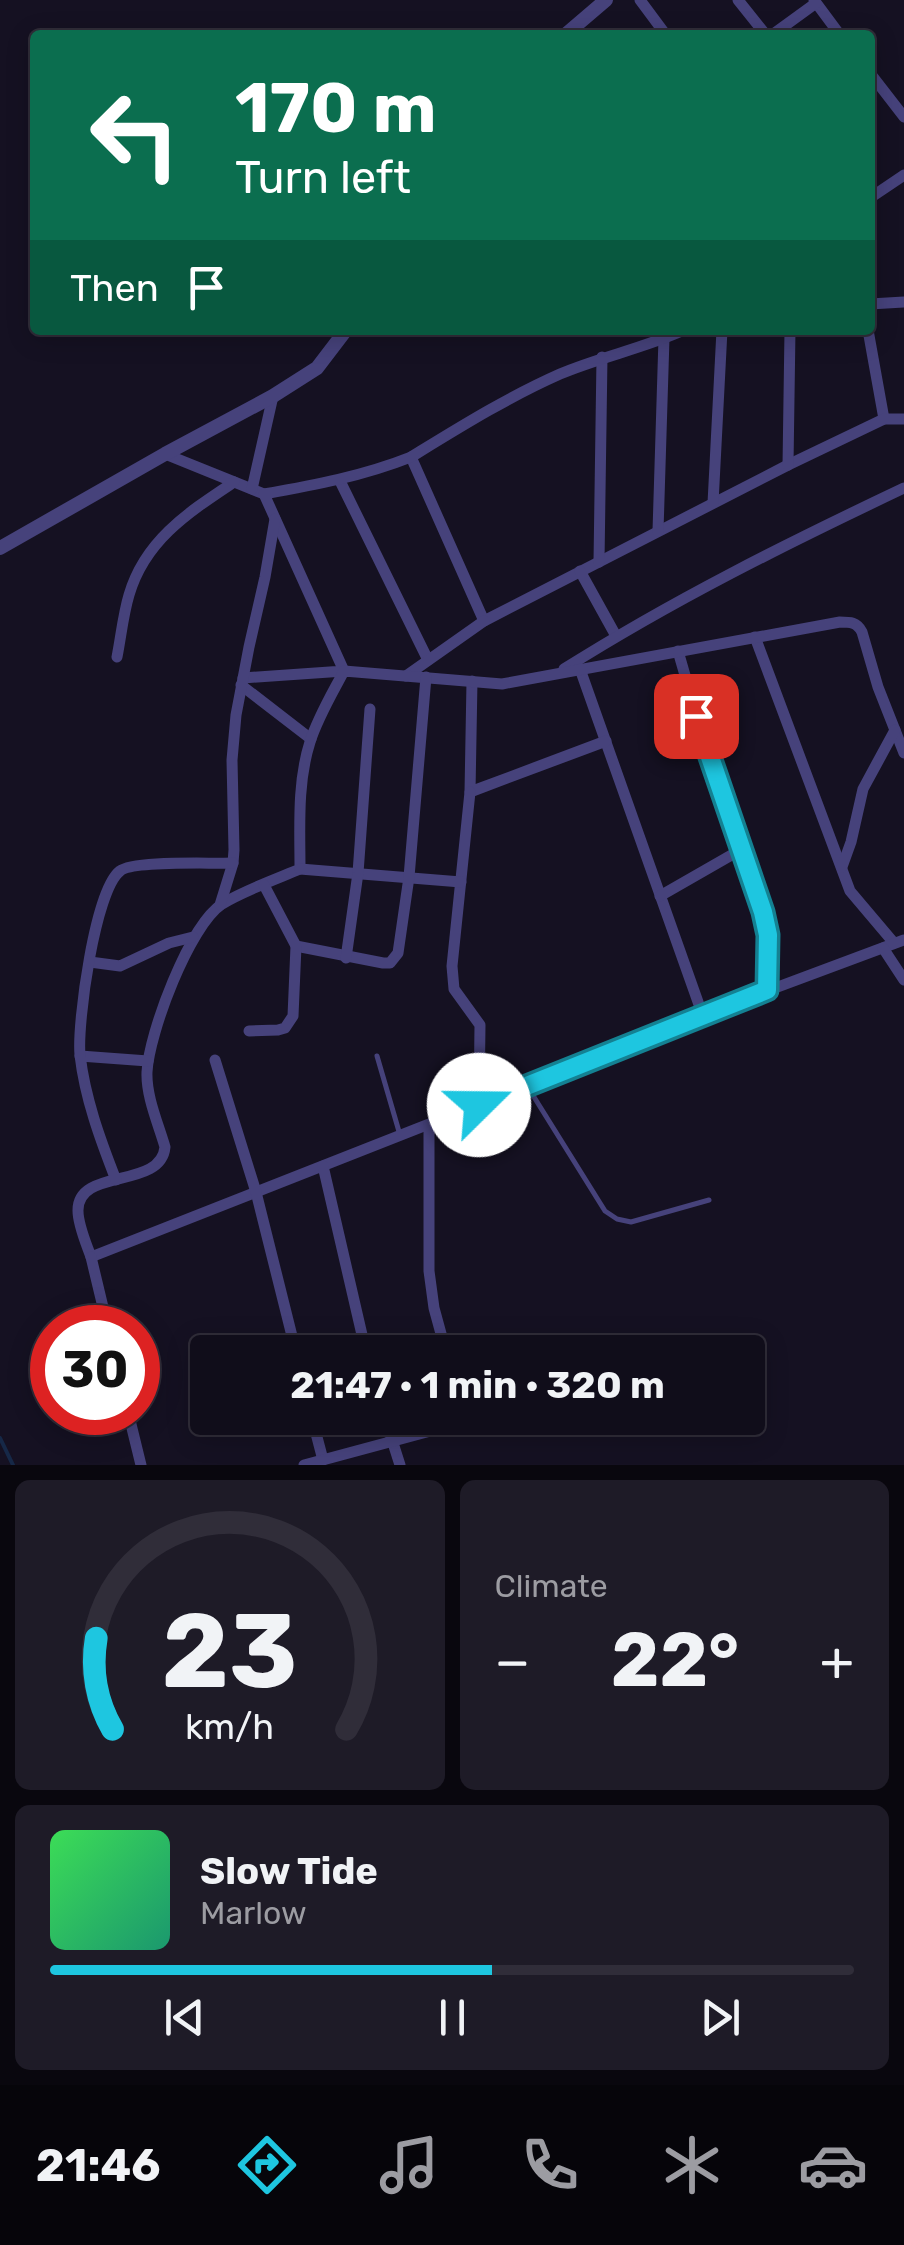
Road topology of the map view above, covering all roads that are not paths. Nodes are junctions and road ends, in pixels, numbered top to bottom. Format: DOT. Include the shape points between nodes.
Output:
graph roads {
  1 [pos="606,0"];
  2 [pos="640,0"];
  3 [pos="738,0"];
  4 [pos="815,2"];
  5 [pos="577,30"];
  6 [pos="662,30"];
  7 [pos="765,30"];
  8 [pos="776,30"];
  9 [pos="836,30"];
  10 [pos="875,79"];
  11 [pos="904,117"];
  12 [pos="904,175"];
  13 [pos="875,193"];
  14 [pos="904,302"];
  15 [pos="875,304"];
  16 [pos="342,335"];
  17 [pos="672,335"];
  18 [pos="722,335"];
  19 [pos="790,335"];
  20 [pos="869,335"];
  21 [pos="664,338"];
  22 [pos="602,357"];
  23 [pos="274,396"];
  24 [pos="884,418"];
  25 [pos="904,420"];
  26 [pos="166,454"];
  27 [pos="411,456"];
  28 [pos="788,465"];
  29 [pos="340,481"];
  30 [pos="234,482"];
  31 [pos="904,488"];
  32 [pos="258,492"];
  33 [pos="713,503"];
  34 [pos="275,519"];
  35 [pos="658,531"];
  36 [pos="0,548"];
  37 [pos="598,562"];
  38 [pos="580,572"];
  39 [pos="484,621"];
  40 [pos="616,636"];
  41 [pos="754,637"];
  42 [pos="678,651"];
  43 [pos="118,657"];
  44 [pos="428,660"];
  45 [pos="580,670"];
  46 [pos="344,671"];
  47 [pos="556,674"];
  48 [pos="406,676"];
  49 [pos="426,678"];
  50 [pos="472,681"];
  51 [pos="242,682"];
  52 [pos="370,709"];
  53 [pos="895,730"];
  54 [pos="311,739"];
  55 [pos="606,741"];
  56 [pos="904,752"];
  57 [pos="470,792"];
  58 [pos="742,849"];
  59 [pos="233,863"];
  60 [pos="842,867"];
  61 [pos="300,869"];
  62 [pos="358,874"];
  63 [pos="409,878"];
  64 [pos="460,882"];
  65 [pos="264,885"];
  66 [pos="660,896"];
  67 [pos="220,905"];
  68 [pos="193,937"];
  69 [pos="894,944"];
  70 [pos="296,946"];
  71 [pos="346,958"];
  72 [pos="90,962"];
  73 [pos="904,980"];
  74 [pos="767,990"];
  75 [pos="703,1016"];
  76 [pos="250,1030"];
  77 [pos="80,1056"];
  78 [pos="378,1056"];
  79 [pos="148,1060"];
  80 [pos="215,1060"];
  81 [pos="527,1086"];
  82 [pos="479,1105"];
  83 [pos="429,1125"];
  84 [pos="400,1136"];
  85 [pos="323,1166"];
  86 [pos="116,1180"];
  87 [pos="256,1192"];
  88 [pos="708,1200"];
  89 [pos="90,1256"];
  90 [pos="102,1305"];
  91 [pos="292,1335"];
  92 [pos="362,1335"];
  93 [pos="441,1335"];
  94 [pos="134,1435"];
  95 [pos="316,1435"];
  96 [pos="390,1435"];
  97 [pos="417,1435"];
  98 [pos="392,1442"];
  99 [pos="323,1460"];
  100 [pos="141,1465"];
  101 [pos="304,1465"];
  102 [pos="400,1465"];
  1 -- 5 [label="street"];
  2 -- 6 [label="street"];
  3 -- 7 [label="street"];
  4 -- 8 [label="street"];
  4 -- 9 [label="street"];
  10 -- 11 [label="street"];
  12 -- 13 [label="street"];
  14 -- 15 [label="street"];
  16 -- 23 [label="street" via="317,368"];
  17 -- 21 [label="street"];
  18 -- 33 [label="street"];
  19 -- 28 [label="street"];
  20 -- 24 [label="street"];
  21 -- 22 [label="street"];
  21 -- 35 [label="street"];
  22 -- 27 [label="street" via="522,392"];
  22 -- 37 [label="street"];
  23 -- 26 [label="street"];
  23 -- 32 [label="street"];
  24 -- 25 [label="street"];
  24 -- 28 [label="street"];
  26 -- 30 [label="street"];
  26 -- 36 [label="street"];
  27 -- 29 [label="street"];
  27 -- 39 [label="street"];
  28 -- 33 [label="street"];
  29 -- 32 [label="street"];
  29 -- 44 [label="street"];
  30 -- 32 [label="street"];
  30 -- 43 [label="street" via="170,526 148,553 128,597"];
  31 -- 40 [label="street"];
  32 -- 34 [label="street"];
  33 -- 35 [label="street"];
  34 -- 46 [label="street"];
  34 -- 51 [label="street"];
  35 -- 37 [label="street"];
  37 -- 38 [label="street"];
  38 -- 39 [label="street"];
  38 -- 40 [label="street"];
  39 -- 44 [label="street"];
  40 -- 47 [label="street"];
  41 -- 42 [label="street"];
  41 -- 53 [label="street" via="840,622 858,626"];
  41 -- 60 [label="street"];
  42 -- 45 [label="street"];
  42 -- 58 [label="street"];
  44 -- 48 [label="street"];
  45 -- 47 [label="street"];
  45 -- 55 [label="street"];
  46 -- 48 [label="street"];
  46 -- 51 [label="street"];
  46 -- 54 [label="street"];
  47 -- 50 [label="street" via="502,684"];
  48 -- 49 [label="street"];
  49 -- 50 [label="street"];
  49 -- 63 [label="street"];
  50 -- 57 [label="street"];
  51 -- 54 [label="street"];
  51 -- 59 [label="street" via="232,760"];
  52 -- 62 [label="street"];
  53 -- 56 [label="street"];
  53 -- 60 [label="street" via="862,789"];
  54 -- 61 [label="street" via="301,786"];
  55 -- 57 [label="street"];
  55 -- 66 [label="street"];
  57 -- 64 [label="street"];
  58 -- 66 [label="street"];
  58 -- 74 [label="street" via="768,935"];
  59 -- 67 [label="street"];
  59 -- 72 [label="street" via="120,870 107,889"];
  60 -- 69 [label="street" via="850,890"];
  61 -- 62 [label="street"];
  61 -- 65 [label="street"];
  62 -- 63 [label="street"];
  62 -- 71 [label="street"];
  63 -- 64 [label="street"];
  63 -- 71 [label="street" via="395,959"];
  64 -- 82 [label="street" via="452,966 454,989 480,1025"];
  65 -- 67 [label="street"];
  65 -- 70 [label="street"];
  66 -- 75 [label="street"];
  67 -- 68 [label="street"];
  68 -- 72 [label="street" via="120,966"];
  68 -- 79 [label="street"];
  69 -- 73 [label="street"];
  69 -- 74 [label="street"];
  70 -- 71 [label="street"];
  70 -- 76 [label="street" via="289,1024"];
  72 -- 77 [label="street"];
  74 -- 75 [label="street"];
  75 -- 81 [label="street"];
  77 -- 79 [label="street"];
  77 -- 86 [label="street"];
  78 -- 84 [label="lane"];
  79 -- 86 [label="street" via="164,1156 153,1168"];
  80 -- 87 [label="street"];
  81 -- 82 [label="street"];
  81 -- 88 [label="lane" via="604,1211 631,1222"];
  82 -- 83 [label="street"];
  83 -- 84 [label="street"];
  83 -- 93 [label="street" via="429,1271"];
  84 -- 85 [label="street"];
  85 -- 87 [label="street"];
  85 -- 92 [label="street"];
  86 -- 89 [label="street" via="91,1187 78,1206"];
  87 -- 89 [label="street"];
  87 -- 91 [label="street"];
  89 -- 90 [label="street"];
  94 -- 100 [label="street"];
  95 -- 99 [label="street"];
  96 -- 98 [label="street"];
  97 -- 98 [label="street"];
  98 -- 99 [label="street"];
  98 -- 102 [label="street"];
  99 -- 101 [label="street"];
}
